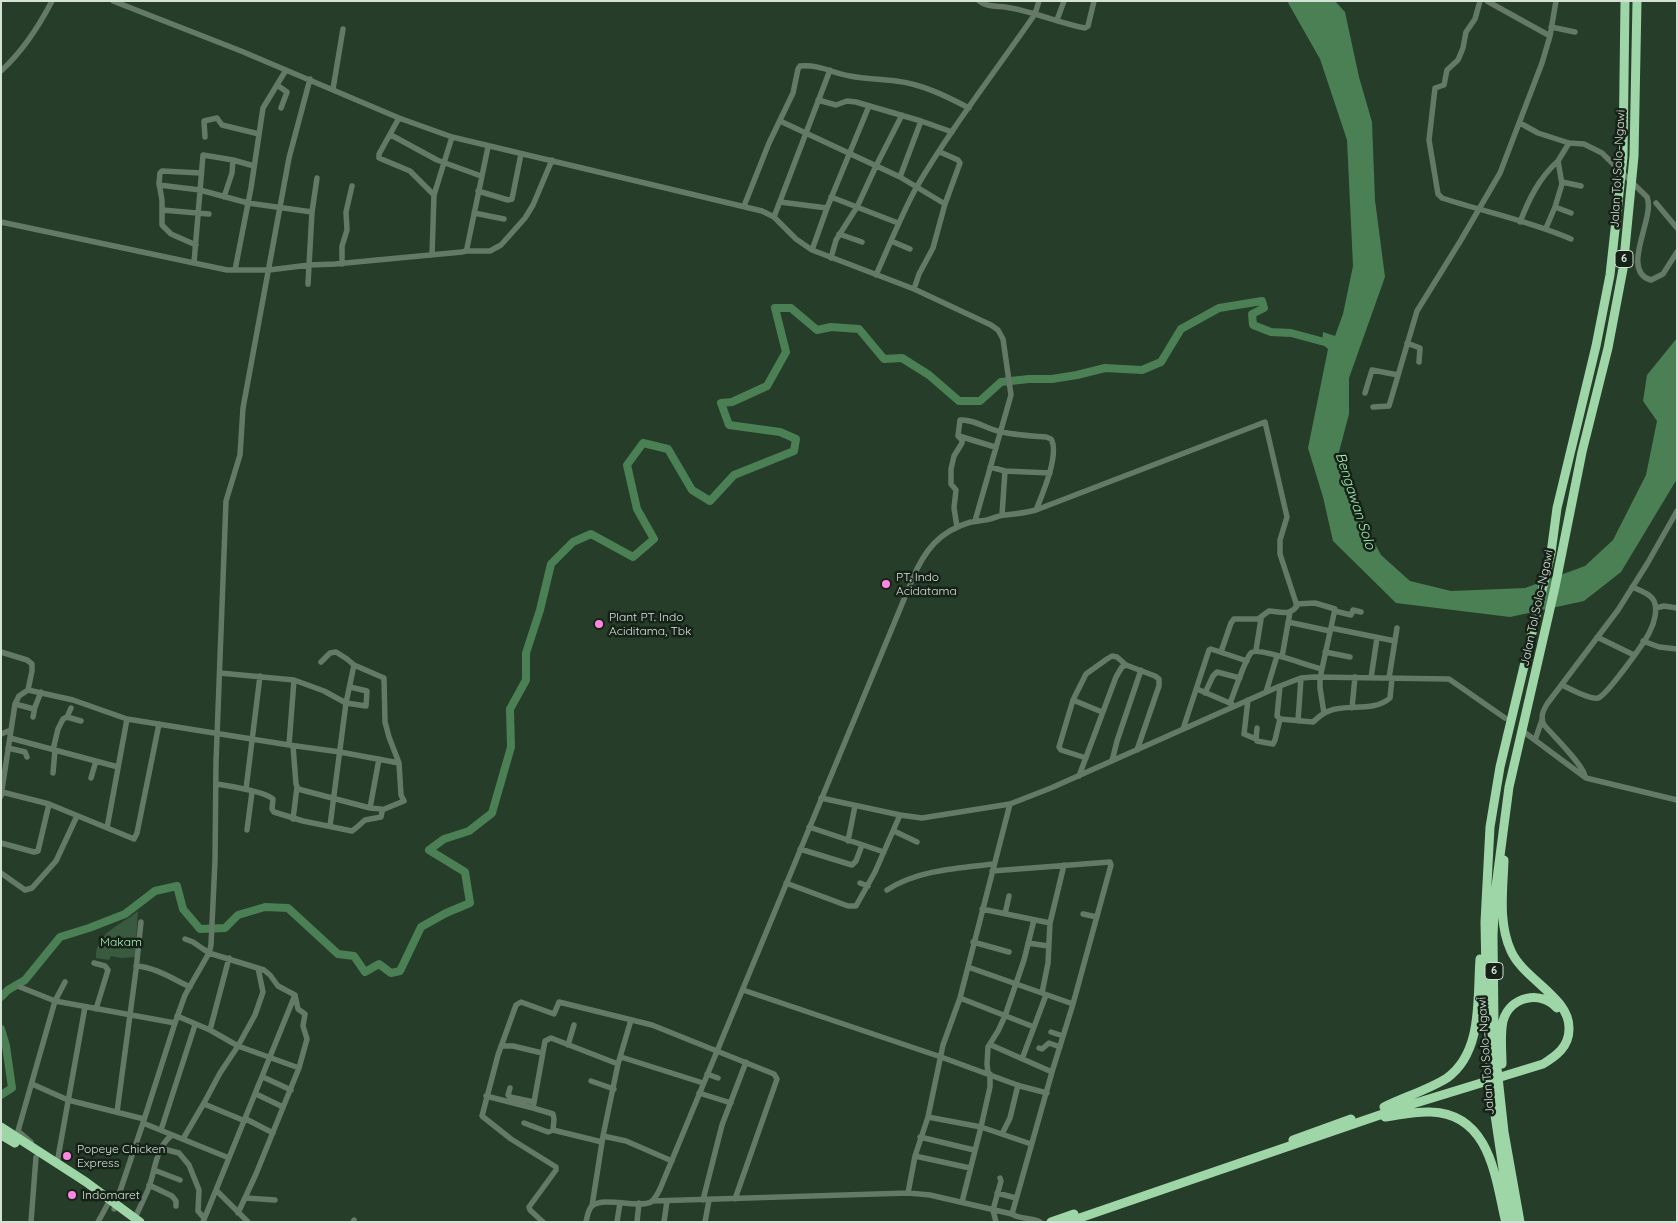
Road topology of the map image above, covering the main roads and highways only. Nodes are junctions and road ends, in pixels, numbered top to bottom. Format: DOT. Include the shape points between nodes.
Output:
graph roads {
  1 [pos="1625,1"];
  2 [pos="1637,1"];
  3 [pos="1505,810"];
  4 [pos="1485,922"];
  5 [pos="1522,1069"];
  6 [pos="1462,1087"];
  7 [pos="1384,1108"];
  8 [pos="1358,1123"];
  9 [pos="1,1127"];
  10 [pos="1504,1132"];
  11 [pos="1,1135"];
  12 [pos="112,1204"];
  13 [pos="136,1220"];
  14 [pos="1051,1222"];
  15 [pos="1068,1222"];
  16 [pos="1506,1222"];
  17 [pos="1511,1222"];
  18 [pos="1520,1222"];
  1 -- 4 [label="highway, Jalan Tol Solo–Ngawi / 6" via="1623,157 1610,275 1557,508 1551,553 1500,767 1493,808"];
  2 -- 3 [label="highway, Jalan Tol Solo–Ngawi / 6" via="1634,156 1623,269"];
  3 -- 5 [label="highway" via="1503,911 1507,939 1518,963 1560,1003 1569,1020 1569,1036 1561,1051 1543,1064"];
  3 -- 10 [label="highway, Jalan Tol Solo–Ngawi / 6" via="1493,935 1494,1026"];
  4 -- 7 [label="highway" via="1476,1026 1466,1058 1447,1078"];
  4 -- 17 [label="highway, Jalan Tol Solo–Ngawi / 6" via="1489,1065"];
  5 -- 6 [label="highway"];
  5 -- 10 [label="highway" via="1553,1052 1563,1037 1565,1028 1561,1014 1544,999 1520,1000 1504,1019"];
  6 -- 7 [label="highway"];
  6 -- 8 [label="highway"];
  7 -- 14 [label="highway"];
  8 -- 15 [label="highway"];
  8 -- 16 [label="highway" via="1431,1112 1452,1116 1467,1124 1489,1154"];
  9 -- 12 [label="highway" via="57,1162"];
  10 -- 18 [label="highway, Jalan Tol Solo–Ngawi / 6"];
  11 -- 12 [label="highway"];
  12 -- 13 [label="highway"];
}
